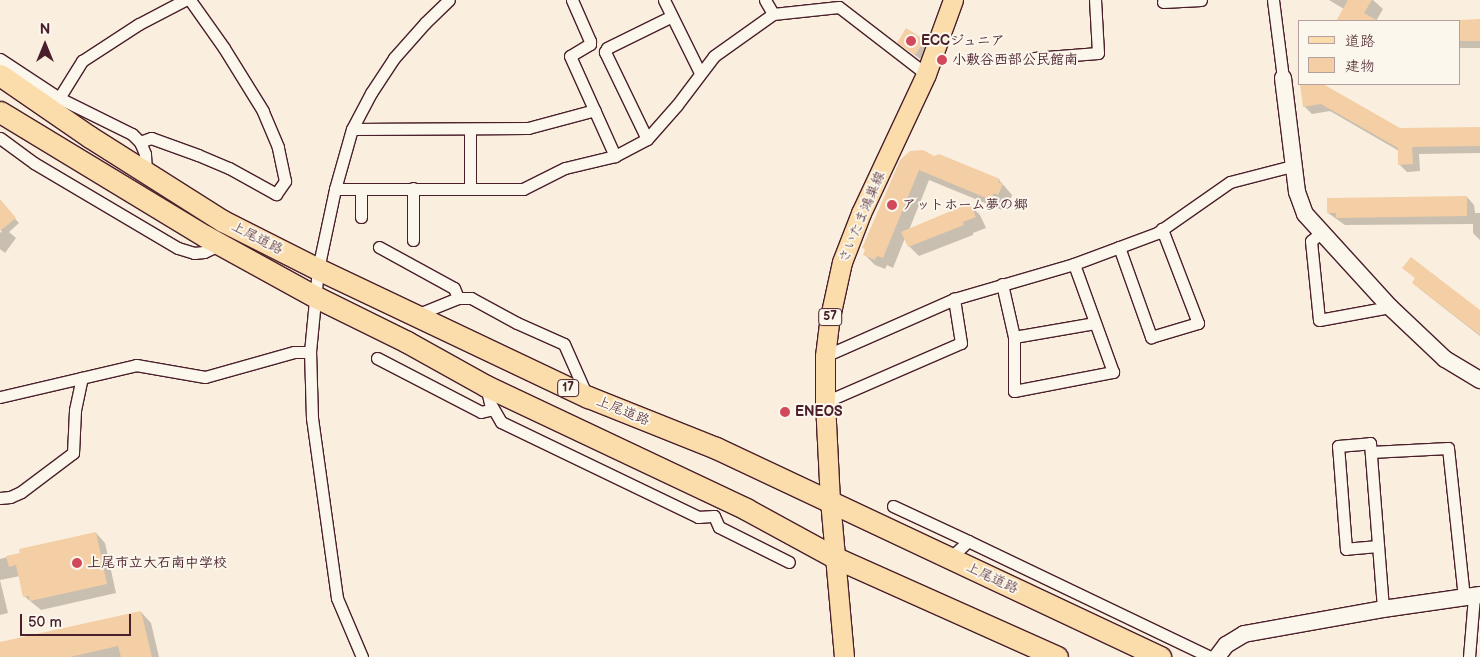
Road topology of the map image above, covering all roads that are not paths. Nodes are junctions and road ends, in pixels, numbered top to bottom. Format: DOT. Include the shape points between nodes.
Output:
graph roads {
  1 [pos="184,0"];
  2 [pos="190,0"];
  3 [pos="449,0"];
  4 [pos="572,0"];
  5 [pos="664,0"];
  6 [pos="765,0"];
  7 [pos="953,0"];
  8 [pos="1095,0"];
  9 [pos="1201,0"];
  10 [pos="1273,0"];
  11 [pos="1163,2"];
  12 [pos="773,14"];
  13 [pos="672,16"];
  14 [pos="1034,58"];
  15 [pos="0,59"];
  16 [pos="700,73"];
  17 [pos="926,74"];
  18 [pos="0,75"];
  19 [pos="1283,78"];
  20 [pos="59,98"];
  21 [pos="594,110"];
  22 [pos="0,112"];
  23 [pos="352,129"];
  24 [pos="470,129"];
  25 [pos="0,138"];
  26 [pos="647,139"];
  27 [pos="140,142"];
  28 [pos="616,156"];
  29 [pos="1292,166"];
  30 [pos="146,171"];
  31 [pos="413,188"];
  32 [pos="470,188"];
  33 [pos="335,189"];
  34 [pos="361,189"];
  35 [pos="361,217"];
  36 [pos="1162,229"];
  37 [pos="1322,232"];
  38 [pos="413,240"];
  39 [pos="221,244"];
  40 [pos="379,247"];
  41 [pos="1119,247"];
  42 [pos="1074,264"];
  43 [pos="318,269"];
  44 [pos="1002,284"];
  45 [pos="316,297"];
  46 [pos="458,298"];
  47 [pos="954,299"];
  48 [pos="1390,307"];
  49 [pos="414,316"];
  50 [pos="1095,323"];
  51 [pos="1014,337"];
  52 [pos="310,352"];
  53 [pos="826,356"];
  54 [pos="377,358"];
  55 [pos="82,378"];
  56 [pos="1480,380"];
  57 [pos="486,386"];
  58 [pos="0,397"];
  59 [pos="588,397"];
  60 [pos="825,402"];
  61 [pos="493,409"];
  62 [pos="1371,452"];
  63 [pos="0,498"];
  64 [pos="830,501"];
  65 [pos="893,506"];
  66 [pos="728,513"];
  67 [pos="968,541"];
  68 [pos="1378,546"];
  69 [pos="836,558"];
  70 [pos="950,558"];
  71 [pos="789,562"];
  72 [pos="1473,596"];
  73 [pos="1383,609"];
  74 [pos="1049,655"];
  75 [pos="362,657"];
  76 [pos="844,657"];
  77 [pos="1160,657"];
  78 [pos="1210,657"];
  79 [pos="1217,657"];
  80 [pos="1469,657"];
  1 -- 20 [label="street" via="82,61"];
  2 -- 27 [label="street" via="263,111 278,147 285,182 276,194 198,155 151,138"];
  3 -- 23 [label="street" via="394,58"];
  4 -- 21 [label="street" via="590,44 570,56"];
  5 -- 13 [label="street"];
  6 -- 12 [label="street"];
  7 -- 17 [label="main road, さいたま鴻巣線 / 57"];
  8 -- 14 [label="street" via="1098,53"];
  9 -- 11 [label="street"];
  10 -- 19 [label="street"];
  12 -- 16 [label="street" via="721,50"];
  12 -- 17 [label="street" via="839,7"];
  13 -- 16 [label="street"];
  13 -- 26 [label="street" via="607,48 605,52"];
  15 -- 20 [label="street"];
  16 -- 26 [label="street"];
  17 -- 53 [label="main road, さいたま鴻巣線 / 57" via="861,213 842,262 830,317"];
  18 -- 30 [label="highway, 上尾道路 / 17"];
  19 -- 29 [label="street"];
  20 -- 27 [label="street" via="132,134"];
  21 -- 24 [label="street" via="528,128"];
  21 -- 28 [label="street"];
  22 -- 39 [label="highway, 上尾道路 / 17"];
  23 -- 24 [label="street"];
  23 -- 33 [label="street"];
  24 -- 32 [label="street"];
  25 -- 39 [label="street" via="34,162 178,248 194,253"];
  26 -- 28 [label="street"];
  27 -- 30 [label="street"];
  28 -- 32 [label="street" via="565,168 523,189"];
  29 -- 36 [label="street" via="1230,182"];
  29 -- 37 [label="street" via="1296,192 1305,214"];
  30 -- 43 [label="highway, 上尾道路 / 17" via="224,221"];
  31 -- 32 [label="street"];
  31 -- 34 [label="street"];
  31 -- 38 [label="street"];
  33 -- 34 [label="street"];
  33 -- 43 [label="street"];
  34 -- 35 [label="street"];
  36 -- 41 [label="street"];
  36 -- 41 [label="street" via="1198,323 1151,337"];
  37 -- 48 [label="street"];
  37 -- 48 [label="street" via="1311,241 1319,320"];
  39 -- 45 [label="highway, 上尾道路 / 17"];
  40 -- 46 [label="street" via="454,288"];
  41 -- 42 [label="street"];
  42 -- 44 [label="street"];
  42 -- 50 [label="street"];
  43 -- 45 [label="street"];
  43 -- 49 [label="highway, 上尾道路 / 17"];
  44 -- 47 [label="street"];
  44 -- 51 [label="street"];
  45 -- 52 [label="street"];
  45 -- 57 [label="highway, 上尾道路 / 17" via="408,342"];
  46 -- 49 [label="street"];
  46 -- 59 [label="street" via="471,298 564,344"];
  47 -- 53 [label="street"];
  47 -- 60 [label="street" via="961,342"];
  48 -- 56 [label="street" via="1445,359"];
  49 -- 59 [label="highway, 上尾道路 / 17"];
  50 -- 51 [label="street"];
  50 -- 51 [label="street" via="1113,372 1014,391"];
  52 -- 55 [label="street" via="294,352 206,377 136,365"];
  52 -- 75 [label="street" via="312,418 337,598"];
  53 -- 60 [label="main road, さいたま鴻巣線 / 57"];
  54 -- 61 [label="street" via="480,412"];
  55 -- 58 [label="street"];
  55 -- 63 [label="street" via="74,410 73,453 21,492"];
  57 -- 61 [label="street"];
  57 -- 66 [label="highway, 上尾道路 / 17"];
  59 -- 64 [label="highway, 上尾道路 / 17" via="716,448"];
  60 -- 64 [label="main road, さいたま鴻巣線 / 57"];
  61 -- 66 [label="street" via="501,422 698,517"];
  62 -- 68 [label="street"];
  62 -- 68 [label="street" via="1370,443 1338,446 1346,549"];
  62 -- 72 [label="street" via="1448,448"];
  64 -- 69 [label="main road, さいたま鴻巣線 / 57"];
  64 -- 70 [label="highway, 上尾道路 / 17"];
  65 -- 67 [label="street"];
  66 -- 69 [label="highway, 上尾道路 / 17"];
  66 -- 71 [label="street" via="719,527"];
  67 -- 70 [label="street"];
  67 -- 78 [label="street"];
  68 -- 73 [label="street"];
  69 -- 74 [label="highway, 上尾道路 / 17"];
  69 -- 76 [label="main road, さいたま鴻巣線 / 57"];
  70 -- 77 [label="highway, 上尾道路 / 17"];
  72 -- 73 [label="street"];
  72 -- 80 [label="street"];
  73 -- 79 [label="street" via="1244,634 1226,645"];
}
